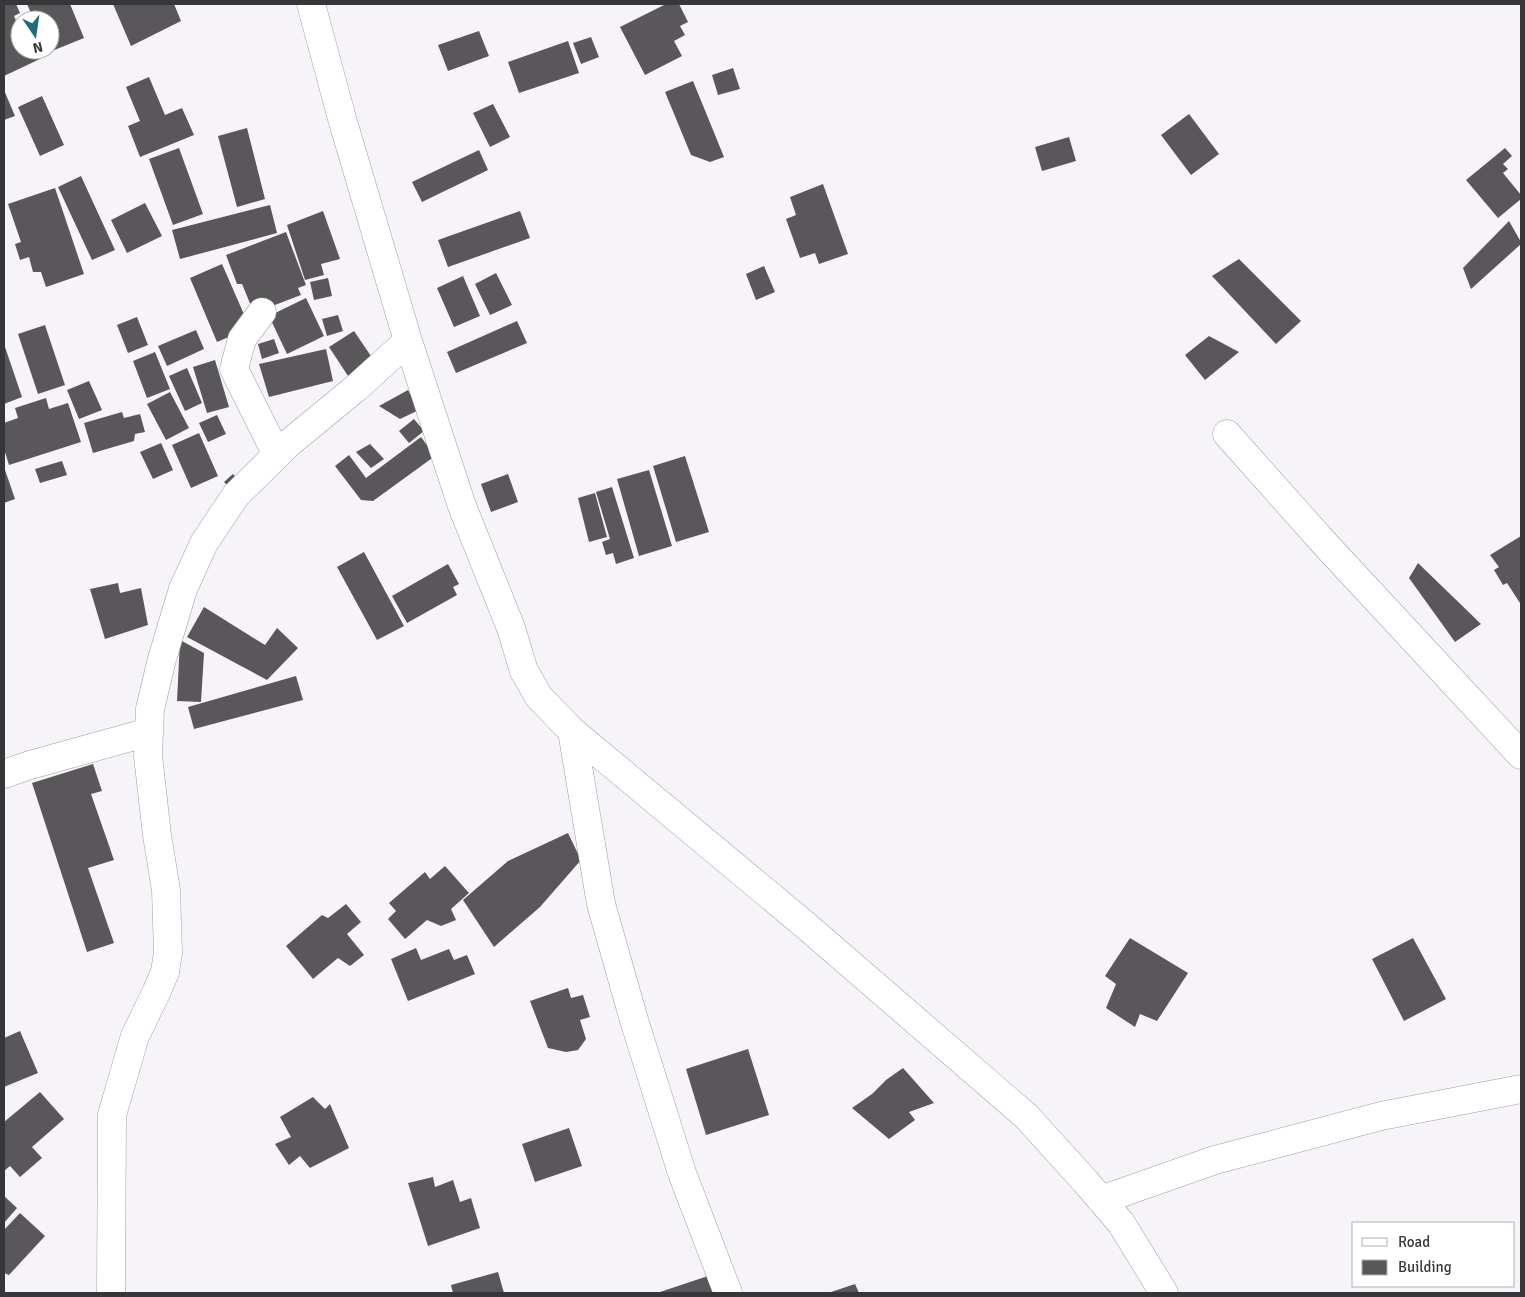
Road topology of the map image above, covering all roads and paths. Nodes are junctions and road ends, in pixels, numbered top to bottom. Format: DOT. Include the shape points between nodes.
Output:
graph roads {
  1 [pos="311,4"];
  2 [pos="262,312"];
  3 [pos="408,341"];
  4 [pos="1228,434"];
  5 [pos="277,454"];
  6 [pos="572,731"];
  7 [pos="150,732"];
  8 [pos="1521,755"];
  9 [pos="4,774"];
  10 [pos="1521,1089"];
  11 [pos="1101,1200"];
  12 [pos="111,1293"];
  13 [pos="728,1293"];
  14 [pos="1164,1293"];
  1 -- 3 [label="street"];
  2 -- 5 [label="street" via="242,339 234,369"];
  3 -- 5 [label="street"];
  3 -- 6 [label="street" via="462,506 511,628 524,671 539,697"];
  4 -- 8 [label="street"];
  5 -- 7 [label="street" via="236,494 204,543 183,589 162,659 150,708"];
  6 -- 11 [label="street" via="804,924 1026,1116"];
  6 -- 13 [label="street" via="601,904 682,1173"];
  7 -- 9 [label="street"];
  7 -- 12 [label="street" via="148,756 166,890 168,953 165,972 135,1036 112,1115"];
  10 -- 11 [label="street" via="1381,1116 1215,1160"];
  11 -- 14 [label="street" via="1121,1223"];
}
